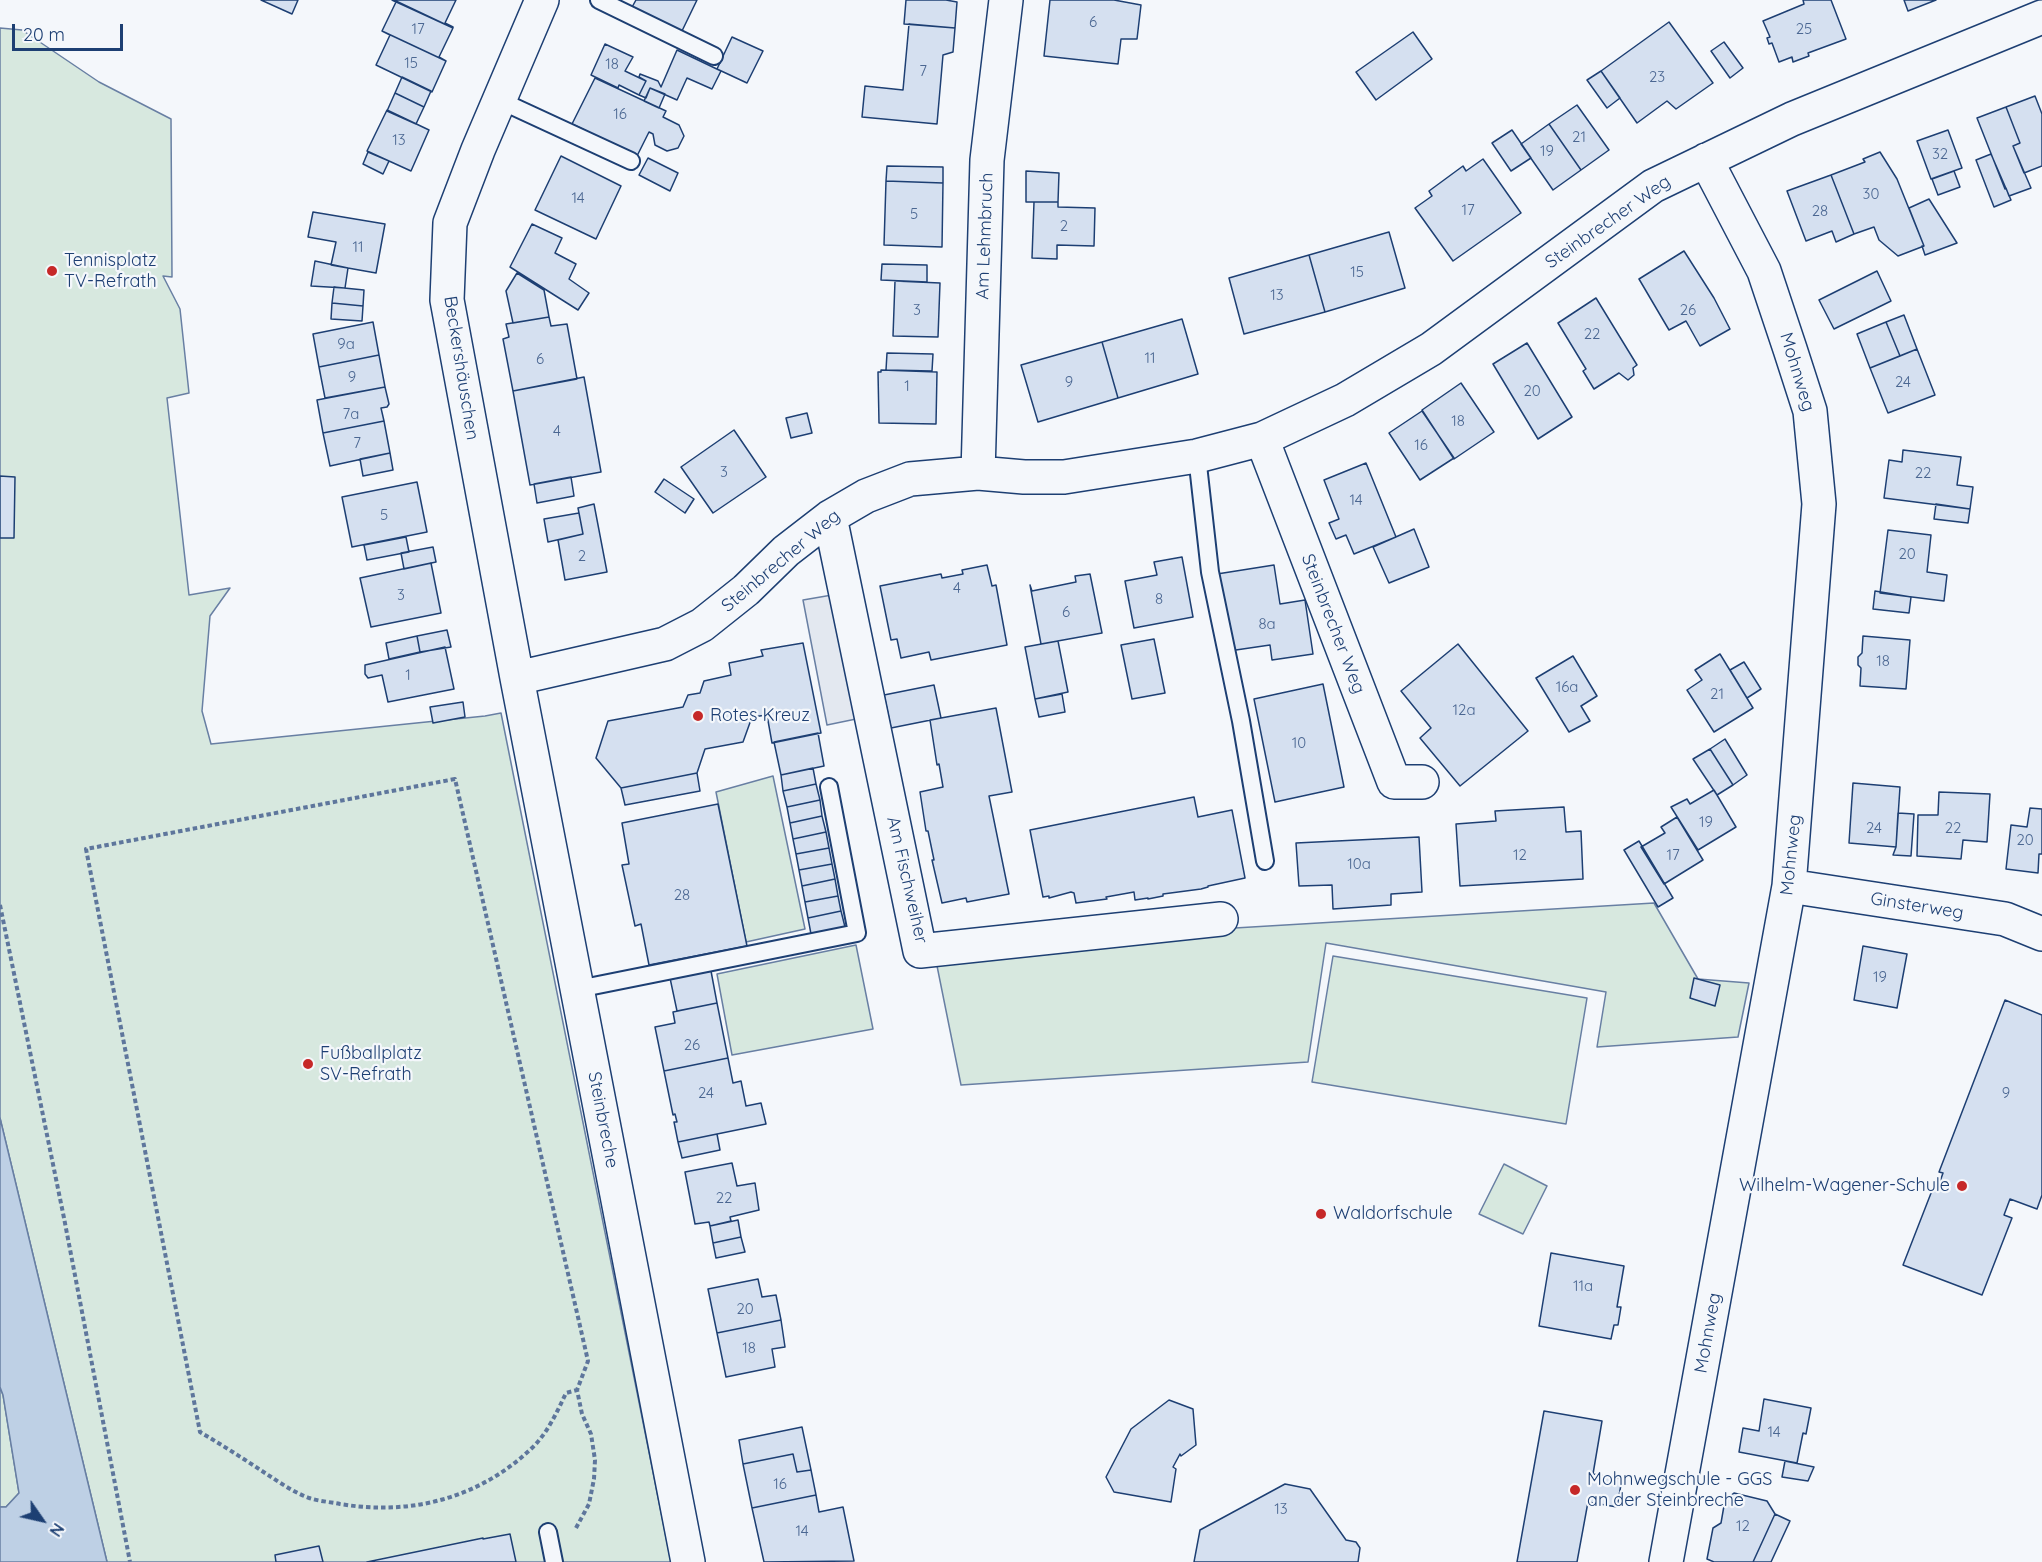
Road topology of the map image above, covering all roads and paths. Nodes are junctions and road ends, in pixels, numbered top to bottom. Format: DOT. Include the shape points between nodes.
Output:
graph roads {
  1 [pos="599,0"];
  2 [pos="1006,0"];
  3 [pos="536,2"];
  4 [pos="2042,17"];
  5 [pos="714,56"];
  6 [pos="499,100"];
  7 [pos="631,160"];
  8 [pos="1706,160"];
  9 [pos="1262,439"];
  10 [pos="1197,456"];
  11 [pos="978,473"];
  12 [pos="830,517"];
  13 [pos="517,678"];
  14 [pos="1422,782"];
  15 [pos="829,787"];
  16 [pos="1265,861"];
  17 [pos="1789,886"];
  18 [pos="0,905"];
  19 [pos="1221,919"];
  20 [pos="2042,934"];
  21 [pos="578,989"];
  22 [pos="577,1390"];
  23 [pos="548,1532"];
  24 [pos="553,1557"];
  25 [pos="130,1562"];
  26 [pos="688,1562"];
  27 [pos="1666,1562"];
  1 -- 5 [label="lane"];
  2 -- 11 [label="street, Am Lehmbruch" via="987,160"];
  3 -- 6 [label="street, Beckershäuschen"];
  4 -- 8 [label="street, Steinbrecher Weg" via="1792,119"];
  6 -- 7 [label="lane"];
  6 -- 13 [label="street, Beckershäuschen" via="450,223 447,300"];
  8 -- 9 [label="street, Steinbrecher Weg" via="1653,186 1431,349 1345,400"];
  8 -- 17 [label="street, Mohnweg" via="1764,271 1810,411 1819,504"];
  9 -- 10 [label="street, Steinbrecher Weg"];
  9 -- 14 [label="street, Steinbrecher Weg" via="1394,782"];
  10 -- 11 [label="street, Steinbrecher Weg" via="1064,477"];
  10 -- 16 [label="lane" via="1210,572"];
  11 -- 12 [label="street, Steinbrecher Weg" via="910,479 867,496"];
  12 -- 13 [label="street, Steinbrecher Weg" via="702,626 665,644"];
  12 -- 19 [label="street, Am Fischweiher" via="920,951"];
  13 -- 21 [label="street, Steinbreche"];
  15 -- 21 [label="lane" via="857,933"];
  17 -- 20 [label="street, Ginsterweg" via="2005,919"];
  17 -- 27 [label="street, Mohnweg"];
  18 -- 25 [label="path"];
  21 -- 26 [label="street, Steinbreche"];
  22 -- 22 [label="path" via="588,1361 455,779 86,849 200,1432 309,1498 387,1508 432,1503 466,1493 497,1475 534,1446 554,1419 566,1393"];
  22 -- 24 [label="path" via="591,1434 594,1479 589,1504 573,1534"];
  23 -- 24 [label="lane"];
}
